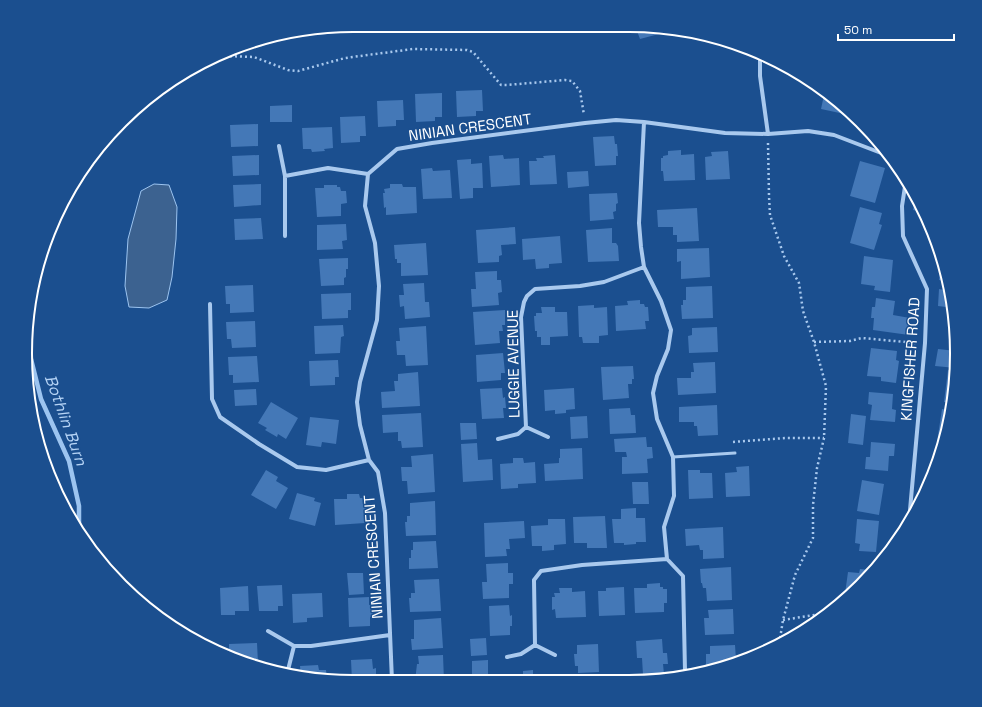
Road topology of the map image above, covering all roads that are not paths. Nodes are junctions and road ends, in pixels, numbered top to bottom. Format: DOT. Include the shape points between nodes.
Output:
graph roads {
  1 [pos="760,60"];
  2 [pos="644,122"];
  3 [pos="768,134"];
  4 [pos="279,146"];
  5 [pos="879,152"];
  6 [pos="368,174"];
  7 [pos="285,176"];
  8 [pos="905,189"];
  9 [pos="284,236"];
  10 [pos="644,267"];
  11 [pos="210,304"];
  12 [pos="526,427"];
  13 [pos="548,438"];
  14 [pos="498,439"];
  15 [pos="735,453"];
  16 [pos="673,457"];
  17 [pos="369,460"];
  18 [pos="910,508"];
  19 [pos="667,559"];
  20 [pos="268,631"];
  21 [pos="390,635"];
  22 [pos="535,645"];
  23 [pos="294,646"];
  24 [pos="555,655"];
  25 [pos="507,657"];
  26 [pos="288,668"];
  27 [pos="685,670"];
  28 [pos="392,675"];
  1 -- 3 [label="street"];
  2 -- 3 [label="street, NINIAN CRESCENT" via="725,133"];
  2 -- 6 [label="street, NINIAN CRESCENT" via="616,120 585,123 397,149"];
  2 -- 10 [label="street" via="639,223"];
  3 -- 5 [label="street, NINIAN CRESCENT" via="808,131 834,135"];
  4 -- 7 [label="street"];
  6 -- 7 [label="street" via="328,168"];
  6 -- 17 [label="street, NINIAN CRESCENT" via="365,206 375,243 379,286 376,320 357,402"];
  7 -- 9 [label="street"];
  8 -- 18 [label="street, KINGFISHER ROAD" via="902,206 903,236 927,289 925,343"];
  10 -- 12 [label="street, LUGGIE AVENUE" via="604,282 536,290 527,296 521,317"];
  10 -- 16 [label="street" via="661,301 670,330 668,349 653,393 657,418"];
  11 -- 17 [label="street" via="212,399 220,417 297,467 326,470"];
  12 -- 13 [label="street"];
  12 -- 14 [label="street, LUGGIE AVENUE" via="518,434"];
  15 -- 16 [label="lane"];
  16 -- 19 [label="street" via="674,496 664,527"];
  17 -- 21 [label="street, NINIAN CRESCENT" via="378,472 385,513"];
  19 -- 22 [label="street" via="582,565 542,571 534,580"];
  19 -- 27 [label="street" via="683,576"];
  20 -- 23 [label="street"];
  21 -- 23 [label="street"];
  21 -- 28 [label="street, NINIAN CRESCENT"];
  22 -- 24 [label="street"];
  22 -- 25 [label="street" via="521,654"];
  23 -- 26 [label="street"];
}
